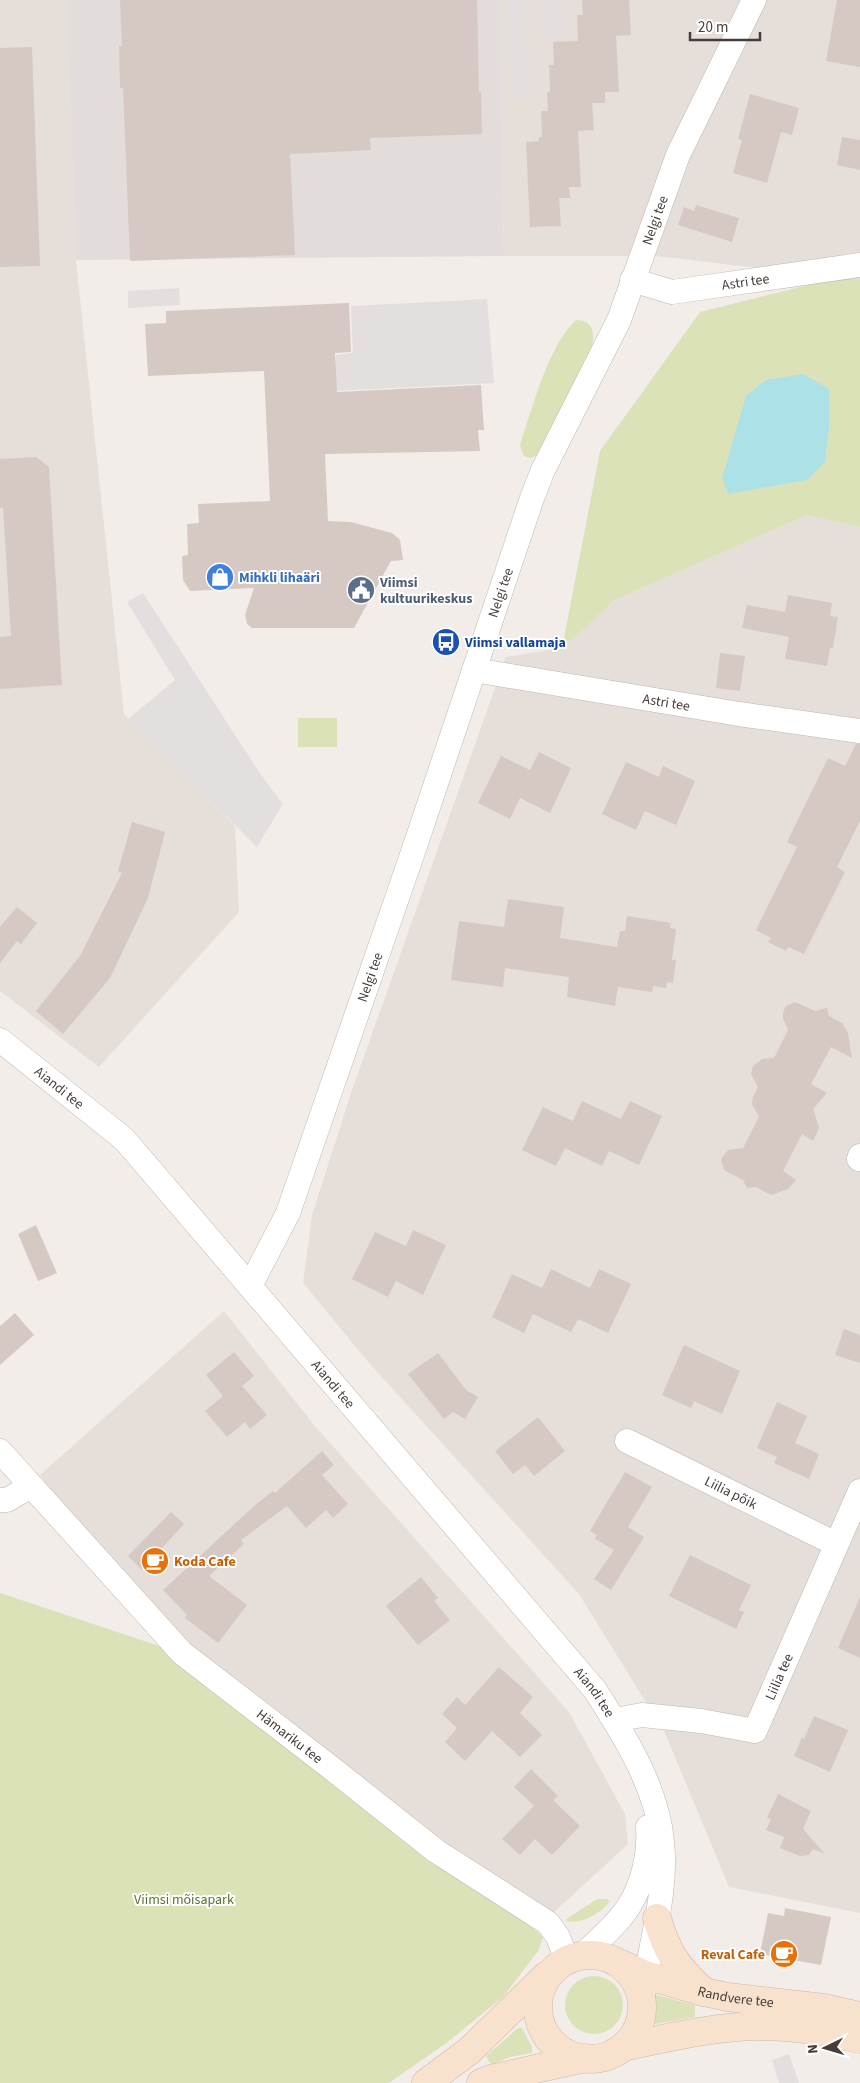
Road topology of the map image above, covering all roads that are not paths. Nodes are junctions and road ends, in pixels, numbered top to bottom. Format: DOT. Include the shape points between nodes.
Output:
graph roads {
  1 [pos="754,0"];
  2 [pos="860,266"];
  3 [pos="632,280"];
  4 [pos="474,670"];
  5 [pos="860,731"];
  6 [pos="0,1040"];
  7 [pos="250,1286"];
  8 [pos="627,1441"];
  9 [pos="0,1451"];
  10 [pos="31,1486"];
  11 [pos="860,1491"];
  12 [pos="0,1500"];
  13 [pos="836,1544"];
  14 [pos="615,1720"];
  15 [pos="634,1757"];
  16 [pos="657,1918"];
  17 [pos="616,1961"];
  18 [pos="568,1962"];
  19 [pos="645,1975"];
  20 [pos="704,1992"];
  21 [pos="642,2003"];
  22 [pos="860,2016"];
  23 [pos="860,2039"];
  24 [pos="623,2046"];
  25 [pos="585,2058"];
  26 [pos="426,2083"];
  27 [pos="481,2083"];
  1 -- 3 [label="street, Nelgi tee" via="678,155"];
  2 -- 3 [label="street, Astri tee" via="672,292"];
  3 -- 4 [label="street, Nelgi tee" via="619,320 543,470"];
  4 -- 5 [label="street, Astri tee"];
  4 -- 7 [label="street, Nelgi tee" via="288,1213"];
  6 -- 7 [label="street, Aiandi tee" via="124,1139"];
  7 -- 14 [label="street, Aiandi tee" via="595,1690"];
  8 -- 13 [label="street, Liilia põik"];
  9 -- 10 [label="street, Hämariku tee"];
  10 -- 12 [label="street" via="7,1500"];
  10 -- 18 [label="street, Hämariku tee" via="182,1653 439,1854 548,1923 558,1937"];
  11 -- 13 [label="street, Liilia tee"];
  13 -- 14 [label="street, Liilia tee" via="755,1731 642,1715"];
  14 -- 15 [label="street, Aiandi tee"];
  15 -- 16 [label="street, Aiandi tee" via="658,1815 663,1842"];
  15 -- 18 [label="street, Aiandi tee" via="645,1794 648,1831 639,1885 629,1907"];
  16 -- 19 [label="street, Aiandi tee"];
  16 -- 20 [label="street" via="671,1956"];
  17 -- 18 [label="street" via="594,1955"];
  17 -- 19 [label="street, Randvere tee"];
  17 -- 21 [label="street" via="634,1979"];
  18 -- 25 [label="street" via="542,1986 538,2004 541,2023 550,2040 560,2049"];
  18 -- 26 [label="street" via="469,2051"];
  19 -- 20 [label="street, Randvere tee"];
  19 -- 21 [label="street, Aiandi tee"];
  20 -- 22 [label="street, Randvere tee"];
  21 -- 24 [label="street" via="638,2027"];
  23 -- 24 [label="street, Randvere tee" via="790,2027 756,2026"];
  24 -- 25 [label="street" via="612,2054"];
  25 -- 27 [label="street" via="491,2078"];
}
